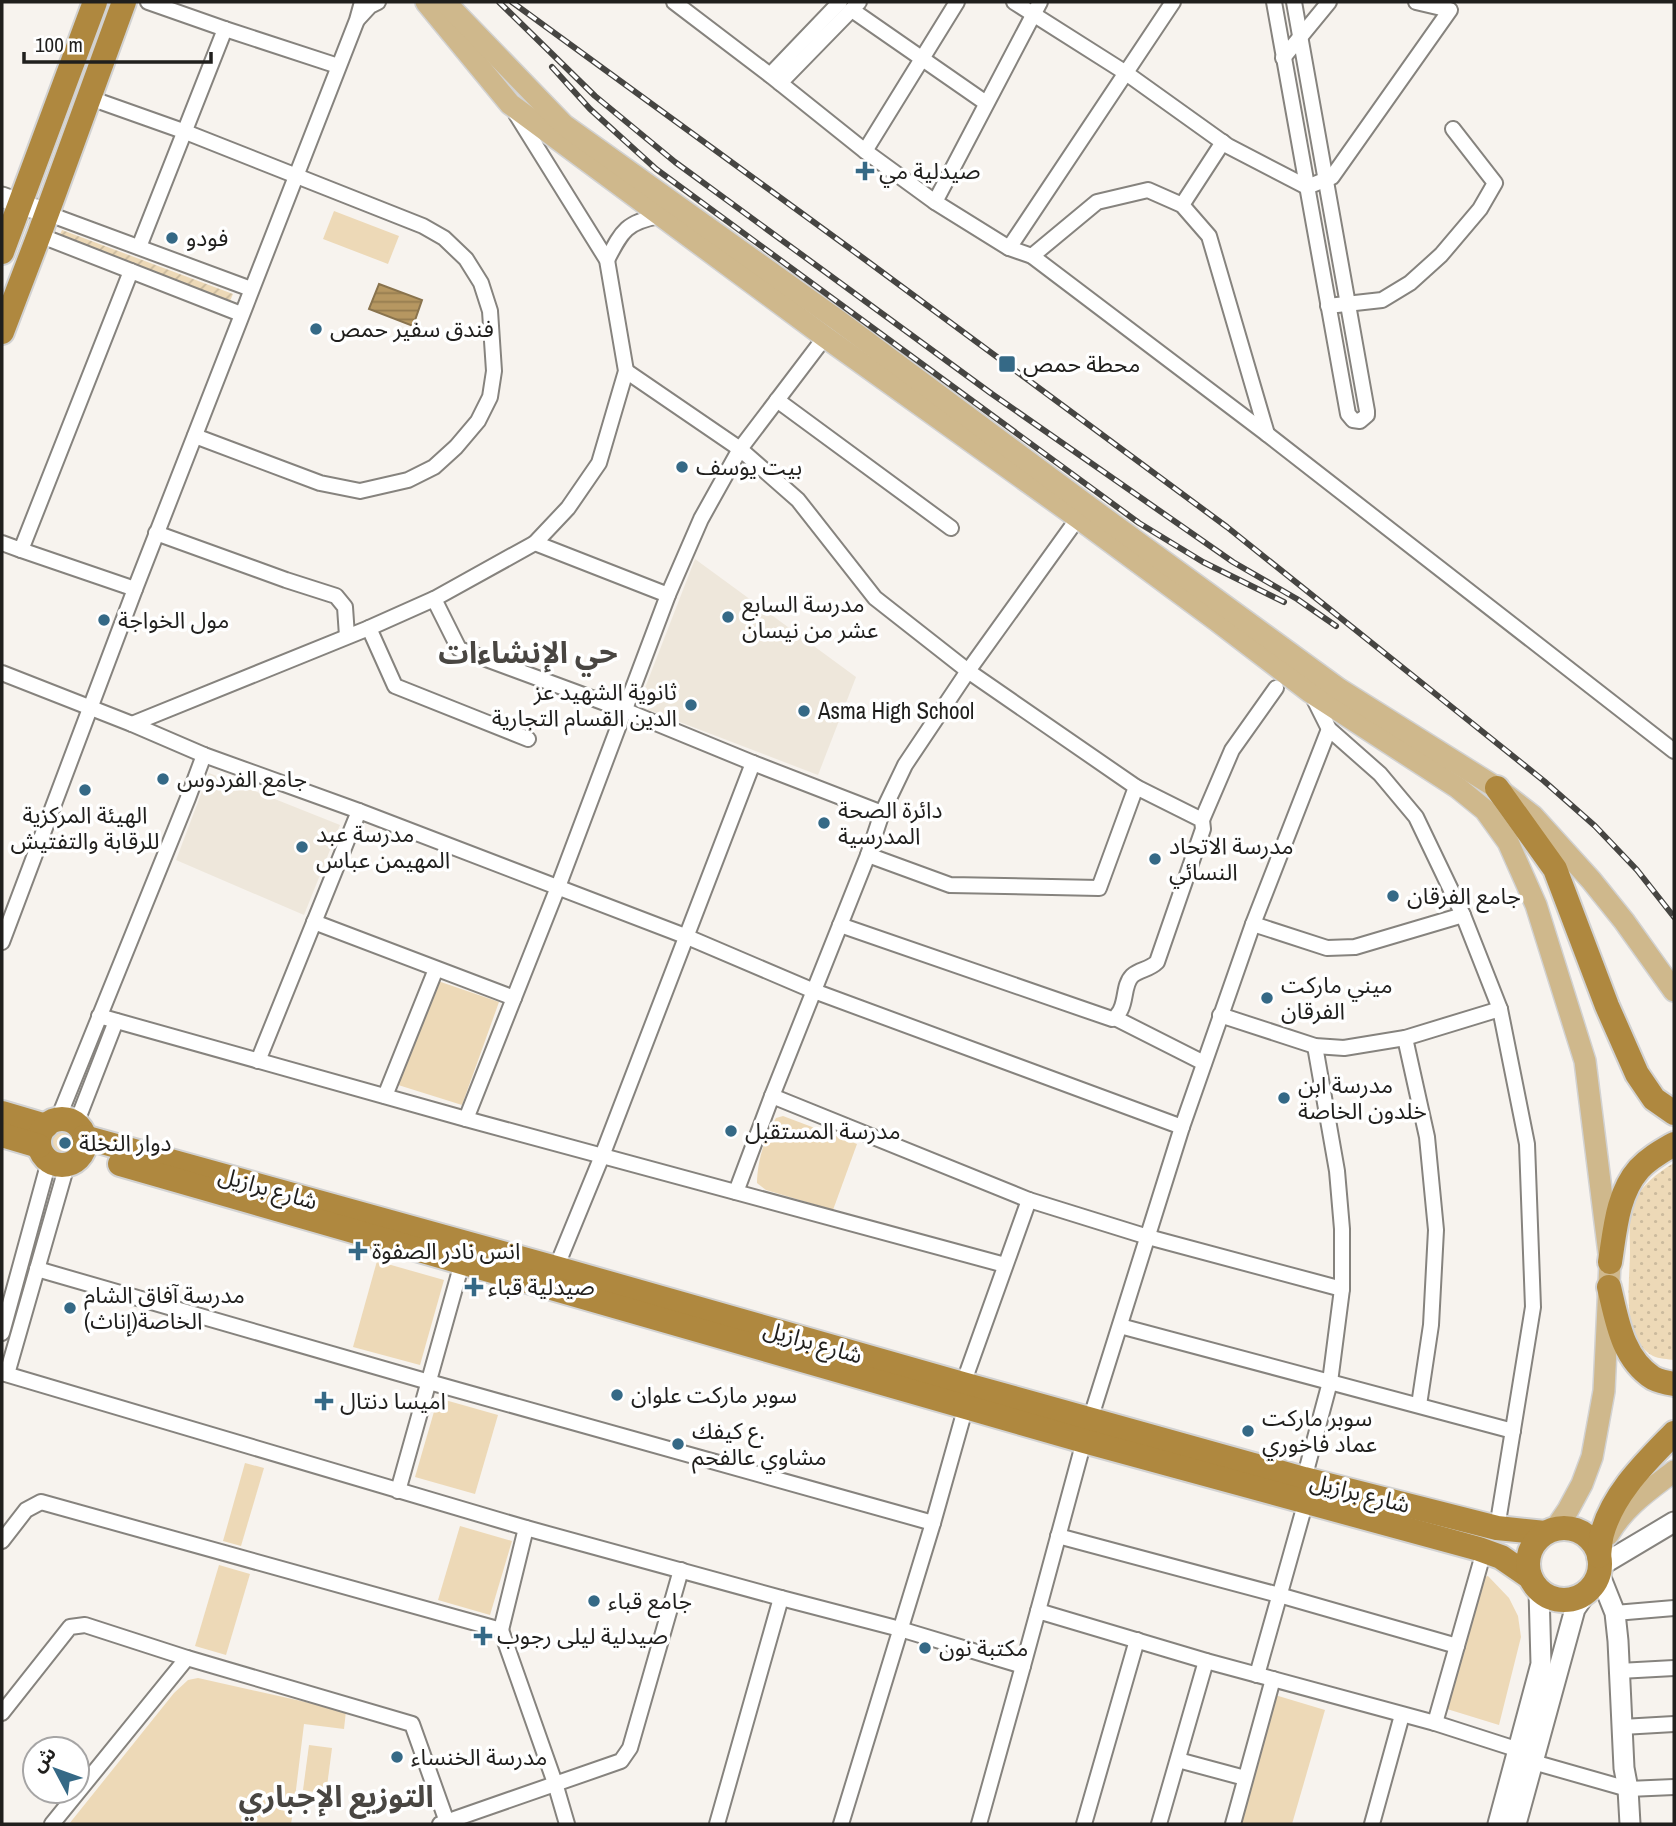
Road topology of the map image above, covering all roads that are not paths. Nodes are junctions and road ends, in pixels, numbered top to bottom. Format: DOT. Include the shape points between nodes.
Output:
graph roads {
  1 [pos="95,2"];
  2 [pos="124,2"];
  3 [pos="148,2"];
  4 [pos="362,2"];
  5 [pos="378,2"];
  6 [pos="674,2"];
  7 [pos="957,2"];
  8 [pos="1014,2"];
  9 [pos="1173,2"];
  10 [pos="1274,2"];
  11 [pos="1294,2"];
  12 [pos="1329,2"];
  13 [pos="1416,2"];
  14 [pos="430,3"];
  15 [pos="850,4"];
  16 [pos="1453,6"];
  17 [pos="1037,8"];
  18 [pos="357,20"];
  19 [pos="225,29"];
  20 [pos="1301,36"];
  21 [pos="922,58"];
  22 [pos="1283,58"];
  23 [pos="338,66"];
  24 [pos="1126,72"];
  25 [pos="775,79"];
  26 [pos="90,98"];
  27 [pos="986,103"];
  28 [pos="510,104"];
  29 [pos="1453,129"];
  30 [pos="183,131"];
  31 [pos="1223,142"];
  32 [pos="865,150"];
  33 [pos="296,175"];
  34 [pos="1326,179"];
  35 [pos="1307,187"];
  36 [pos="935,202"];
  37 [pos="1182,205"];
  38 [pos="9,211"];
  39 [pos="660,216"];
  40 [pos="43,224"];
  41 [pos="139,247"];
  42 [pos="1009,248"];
  43 [pos="2,252"];
  44 [pos="1032,256"];
  45 [pos="607,260"];
  46 [pos="131,271"];
  47 [pos="251,289"];
  48 [pos="1349,304"];
  49 [pos="1328,306"];
  50 [pos="242,314"];
  51 [pos="2,332"];
  52 [pos="825,337"];
  53 [pos="626,371"];
  54 [pos="777,400"];
  55 [pos="1267,434"];
  56 [pos="195,436"];
  57 [pos="740,449"];
  58 [pos="1078,518"];
  59 [pos="951,528"];
  60 [pos="156,533"];
  61 [pos="2,542"];
  62 [pos="536,542"];
  63 [pos="21,550"];
  64 [pos="135,589"];
  65 [pos="668,595"];
  66 [pos="434,598"];
  67 [pos="369,628"];
  68 [pos="347,636"];
  69 [pos="968,671"];
  70 [pos="2,673"];
  71 [pos="1276,688"];
  72 [pos="1310,692"];
  73 [pos="90,708"];
  74 [pos="624,710"];
  75 [pos="132,724"];
  76 [pos="1329,729"];
  77 [pos="528,739"];
  78 [pos="1674,751"];
  79 [pos="204,755"];
  80 [pos="753,763"];
  81 [pos="1136,787"];
  82 [pos="1497,788"];
  83 [pos="359,811"];
  84 [pos="883,813"];
  85 [pos="1202,820"];
  86 [pos="868,855"];
  87 [pos="558,887"];
  88 [pos="1463,915"];
  89 [pos="314,922"];
  90 [pos="1253,924"];
  91 [pos="840,925"];
  92 [pos="685,936"];
  93 [pos="2,939"];
  94 [pos="436,969"];
  95 [pos="814,991"];
  96 [pos="1674,991"];
  97 [pos="514,998"];
  98 [pos="1500,1009"];
  99 [pos="1220,1015"];
  100 [pos="99,1016"];
  101 [pos="1115,1018"];
  102 [pos="116,1021"];
  103 [pos="1405,1038"];
  104 [pos="1315,1046"];
  105 [pos="258,1061"];
  106 [pos="1204,1063"];
  107 [pos="385,1096"];
  108 [pos="772,1096"];
  109 [pos="2,1113"];
  110 [pos="1674,1113"];
  111 [pos="466,1119"];
  112 [pos="1182,1127"];
  113 [pos="2,1135"];
  114 [pos="63,1141"];
  115 [pos="1674,1144"];
  116 [pos="601,1156"];
  117 [pos="737,1192"];
  118 [pos="1029,1200"];
  119 [pos="1148,1237"];
  120 [pos="1609,1262"];
  121 [pos="462,1263"];
  122 [pos="1005,1265"];
  123 [pos="556,1268"];
  124 [pos="37,1269"];
  125 [pos="1609,1287"];
  126 [pos="1342,1289"];
  127 [pos="1120,1326"];
  128 [pos="2,1333"];
  129 [pos="4,1373"];
  130 [pos="1330,1381"];
  131 [pos="429,1382"];
  132 [pos="1674,1384"];
  133 [pos="964,1395"];
  134 [pos="1419,1405"];
  135 [pos="1087,1430"];
  136 [pos="1513,1431"];
  137 [pos="1674,1433"];
  138 [pos="1674,1472"];
  139 [pos="1305,1490"];
  140 [pos="398,1491"];
  141 [pos="1674,1522"];
  142 [pos="933,1523"];
  143 [pos="526,1528"];
  144 [pos="1497,1528"];
  145 [pos="1550,1531"];
  146 [pos="1058,1536"];
  147 [pos="2,1541"];
  148 [pos="1484,1551"];
  149 [pos="681,1570"];
  150 [pos="1596,1572"];
  151 [pos="1534,1584"];
  152 [pos="1279,1595"];
  153 [pos="781,1598"];
  154 [pos="1674,1608"];
  155 [pos="1038,1611"];
  156 [pos="1615,1613"];
  157 [pos="900,1629"];
  158 [pos="501,1630"];
  159 [pos="1137,1640"];
  160 [pos="1457,1646"];
  161 [pos="187,1658"];
  162 [pos="1206,1661"];
  163 [pos="1023,1666"];
  164 [pos="1674,1668"];
  165 [pos="1619,1671"];
  166 [pos="1257,1675"];
  167 [pos="1273,1679"];
  168 [pos="2,1713"];
  169 [pos="1402,1715"];
  170 [pos="1435,1723"];
  171 [pos="1674,1724"];
  172 [pos="1622,1727"];
  173 [pos="1526,1756"];
  174 [pos="1178,1760"];
  175 [pos="1245,1778"];
  176 [pos="555,1783"];
  177 [pos="1674,1787"];
  178 [pos="1628,1789"];
  179 [pos="443,1823"];
  180 [pos="52,1824"];
  181 [pos="567,1824"];
  182 [pos="717,1824"];
  183 [pos="841,1824"];
  184 [pos="979,1824"];
  185 [pos="1084,1824"];
  186 [pos="1159,1824"];
  187 [pos="1233,1824"];
  188 [pos="1373,1824"];
  189 [pos="1498,1824"];
  190 [pos="1516,1824"];
  191 [pos="1630,1824"];
  1 -- 38 [label="highway"];
  2 -- 26 [label="highway"];
  3 -- 19 [label="street"];
  4 -- 18 [label="street"];
  5 -- 18 [label="street"];
  6 -- 25 [label="street"];
  7 -- 21 [label="street"];
  8 -- 17 [label="street"];
  9 -- 24 [label="street"];
  10 -- 22 [label="street"];
  11 -- 20 [label="street"];
  12 -- 20 [label="street"];
  13 -- 16 [label="street"];
  14 -- 28 [label="main road"];
  14 -- 82 [label="main road" via="564,125 1339,689"];
  15 -- 21 [label="street"];
  15 -- 25 [label="street"];
  16 -- 34 [label="street" via="1332,177"];
  17 -- 24 [label="street"];
  17 -- 27 [label="street"];
  18 -- 23 [label="street"];
  19 -- 23 [label="street"];
  19 -- 30 [label="street"];
  20 -- 22 [label="street"];
  20 -- 34 [label="street"];
  21 -- 27 [label="street"];
  21 -- 32 [label="street"];
  22 -- 35 [label="street"];
  23 -- 33 [label="street"];
  24 -- 31 [label="street"];
  24 -- 42 [label="street"];
  25 -- 32 [label="street"];
  26 -- 30 [label="street"];
  26 -- 40 [label="highway"];
  27 -- 36 [label="street"];
  28 -- 39 [label="main road"];
  28 -- 45 [label="street"];
  29 -- 48 [label="street" via="1495,183 1493,188 1441,255 1410,283 1382,300"];
  30 -- 33 [label="street"];
  30 -- 41 [label="street"];
  31 -- 35 [label="street"];
  31 -- 37 [label="street"];
  32 -- 36 [label="street"];
  33 -- 47 [label="street"];
  33 -- 56 [label="street" via="423,226 466,259 481,283 490,311 494,371 490,397 478,421 434,467 408,480 360,491 320,483"];
  34 -- 35 [label="street"];
  34 -- 48 [label="street"];
  35 -- 49 [label="street"];
  36 -- 42 [label="street"];
  37 -- 44 [label="street" via="1148,190 1097,202"];
  37 -- 55 [label="street" via="1209,236"];
  38 -- 40 [label="main road"];
  38 -- 43 [label="highway"];
  39 -- 45 [label="street" via="629,225"];
  39 -- 52 [label="main road"];
  40 -- 41 [label="street"];
  40 -- 46 [label="street"];
  40 -- 51 [label="highway"];
  41 -- 47 [label="street"];
  42 -- 44 [label="street"];
  44 -- 55 [label="street"];
  45 -- 53 [label="street"];
  46 -- 50 [label="street"];
  46 -- 63 [label="street"];
  47 -- 50 [label="street"];
  48 -- 49 [label="street"];
  48 -- 49 [label="street" via="1367,411 1360,421 1348,414"];
  50 -- 56 [label="street"];
  52 -- 54 [label="street"];
  52 -- 58 [label="main road"];
  53 -- 57 [label="street"];
  53 -- 62 [label="street" via="599,463 568,508"];
  54 -- 57 [label="street"];
  54 -- 59 [label="street"];
  55 -- 78 [label="street"];
  56 -- 60 [label="street"];
  57 -- 65 [label="street" via="701,519"];
  57 -- 69 [label="street" via="798,500 875,598"];
  58 -- 69 [label="street"];
  58 -- 72 [label="main road"];
  60 -- 64 [label="street"];
  60 -- 68 [label="street" via="335,596 345,607"];
  61 -- 63 [label="street"];
  62 -- 65 [label="street"];
  62 -- 66 [label="street"];
  63 -- 64 [label="street"];
  64 -- 73 [label="street"];
  65 -- 74 [label="street"];
  66 -- 67 [label="street"];
  66 -- 74 [label="street" via="459,649"];
  67 -- 68 [label="street"];
  67 -- 77 [label="street" via="395,686"];
  68 -- 75 [label="street"];
  69 -- 81 [label="street"];
  69 -- 84 [label="street" via="905,765"];
  70 -- 73 [label="street"];
  71 -- 85 [label="street" via="1232,750"];
  72 -- 76 [label="street"];
  72 -- 120 [label="main road" via="1458,788 1485,810 1508,842 1536,905 1586,1061"];
  73 -- 75 [label="street"];
  73 -- 93 [label="street"];
  74 -- 80 [label="street"];
  74 -- 87 [label="street"];
  75 -- 79 [label="street"];
  76 -- 88 [label="street" via="1380,774 1416,817"];
  76 -- 90 [label="street"];
  79 -- 83 [label="street"];
  79 -- 100 [label="street"];
  80 -- 84 [label="street"];
  80 -- 92 [label="street"];
  81 -- 85 [label="street"];
  81 -- 86 [label="street" via="1099,888 950,885"];
  82 -- 96 [label="main road" via="1533,816 1591,880"];
  82 -- 110 [label="highway" via="1555,869 1637,1074 1654,1099"];
  83 -- 87 [label="street"];
  83 -- 89 [label="street"];
  84 -- 86 [label="street"];
  85 -- 101 [label="street" via="1199,843 1157,962 1133,975"];
  86 -- 91 [label="street"];
  87 -- 92 [label="street"];
  87 -- 97 [label="street"];
  88 -- 90 [label="street" via="1355,947 1327,948"];
  88 -- 98 [label="street"];
  89 -- 94 [label="street"];
  89 -- 105 [label="street"];
  90 -- 99 [label="street"];
  91 -- 95 [label="street"];
  91 -- 101 [label="street"];
  92 -- 95 [label="street"];
  92 -- 116 [label="street"];
  94 -- 97 [label="street"];
  94 -- 107 [label="street"];
  95 -- 108 [label="street"];
  95 -- 112 [label="street"];
  97 -- 111 [label="street"];
  98 -- 103 [label="street"];
  98 -- 136 [label="street" via="1527,1144 1533,1294"];
  99 -- 104 [label="street"];
  99 -- 106 [label="street"];
  100 -- 102 [label="street"];
  100 -- 114 [label="street"];
  101 -- 106 [label="street"];
  102 -- 105 [label="street"];
  102 -- 114 [label="street"];
  103 -- 104 [label="street" via="1344,1048"];
  103 -- 134 [label="street" via="1427,1137 1436,1230 1431,1325"];
  104 -- 126 [label="street" via="1337,1171"];
  105 -- 107 [label="street"];
  106 -- 112 [label="street"];
  107 -- 111 [label="street"];
  108 -- 117 [label="street"];
  108 -- 118 [label="street"];
  109 -- 114 [label="highway, شارع برازيل"];
  111 -- 116 [label="street"];
  112 -- 119 [label="street"];
  113 -- 114 [label="highway, شارع برازيل"];
  114 -- 121 [label="highway, شارع برازيل"];
  114 -- 123 [label="highway, شارع برازيل"];
  114 -- 124 [label="street"];
  114 -- 128 [label="street"];
  115 -- 120 [label="highway" via="1638,1170 1627,1188"];
  116 -- 117 [label="street"];
  116 -- 123 [label="street"];
  117 -- 122 [label="street"];
  118 -- 119 [label="street"];
  118 -- 122 [label="street"];
  119 -- 126 [label="street"];
  119 -- 127 [label="street"];
  120 -- 125 [label="main road"];
  121 -- 131 [label="street"];
  121 -- 133 [label="highway, شارع برازيل"];
  122 -- 133 [label="street"];
  123 -- 133 [label="highway, شارع برازيل"];
  124 -- 129 [label="street"];
  124 -- 131 [label="street"];
  125 -- 132 [label="highway" via="1623,1342 1636,1363 1655,1379"];
  125 -- 145 [label="main road" via="1604,1391 1592,1457 1568,1510"];
  126 -- 130 [label="street"];
  127 -- 130 [label="street"];
  127 -- 135 [label="street"];
  129 -- 140 [label="street"];
  130 -- 134 [label="street"];
  130 -- 139 [label="street"];
  131 -- 140 [label="street"];
  131 -- 142 [label="street"];
  133 -- 135 [label="highway, شارع برازيل"];
  133 -- 142 [label="street"];
  134 -- 136 [label="street"];
  135 -- 139 [label="highway, شارع برازيل"];
  135 -- 146 [label="street"];
  136 -- 144 [label="street"];
  137 -- 150 [label="highway" via="1635,1474 1613,1508 1602,1534"];
  138 -- 150 [label="main road" via="1634,1501 1615,1523 1605,1539"];
  139 -- 144 [label="highway, شارع برازيل"];
  139 -- 148 [label="highway, شارع برازيل"];
  139 -- 152 [label="street"];
  140 -- 143 [label="street"];
  141 -- 150 [label="main road"];
  142 -- 157 [label="street"];
  143 -- 149 [label="street"];
  143 -- 158 [label="street"];
  144 -- 145 [label="highway, شارع برازيل"];
  145 -- 150 [label="highway" via="1569,1528 1583,1533 1593,1543"];
  145 -- 151 [label="highway" via="1535,1541 1530,1552 1528,1565"];
  146 -- 152 [label="street"];
  146 -- 155 [label="street"];
  147 -- 158 [label="street" via="26,1510 41,1502"];
  148 -- 151 [label="highway, شارع برازيل" via="1501,1557"];
  148 -- 160 [label="street"];
  149 -- 153 [label="street"];
  149 -- 176 [label="street" via="630,1748 621,1761"];
  150 -- 151 [label="highway" via="1574,1599 1549,1597"];
  150 -- 156 [label="main road"];
  150 -- 173 [label="main road" via="1575,1609"];
  151 -- 173 [label="main road" via="1541,1664"];
  152 -- 160 [label="street"];
  152 -- 166 [label="street"];
  153 -- 157 [label="street"];
  153 -- 182 [label="street"];
  154 -- 156 [label="street"];
  155 -- 159 [label="street"];
  155 -- 163 [label="street"];
  156 -- 165 [label="main road"];
  157 -- 163 [label="street"];
  157 -- 183 [label="street"];
  158 -- 176 [label="street"];
  159 -- 162 [label="street"];
  159 -- 185 [label="street"];
  160 -- 170 [label="street"];
  161 -- 168 [label="street" via="85,1625 70,1627"];
  161 -- 179 [label="street" via="412,1724"];
  161 -- 180 [label="street"];
  162 -- 166 [label="street"];
  162 -- 174 [label="street"];
  163 -- 184 [label="street"];
  164 -- 165 [label="street"];
  165 -- 172 [label="main road"];
  166 -- 167 [label="street"];
  167 -- 169 [label="street"];
  167 -- 175 [label="street"];
  169 -- 170 [label="street"];
  169 -- 188 [label="street"];
  170 -- 173 [label="street"];
  171 -- 172 [label="street"];
  172 -- 178 [label="main road"];
  173 -- 178 [label="street"];
  173 -- 189 [label="main road"];
  173 -- 190 [label="main road"];
  174 -- 175 [label="street"];
  174 -- 186 [label="street"];
  175 -- 187 [label="street"];
  176 -- 179 [label="street"];
  176 -- 181 [label="street"];
  177 -- 178 [label="street"];
  178 -- 191 [label="main road"];
}
